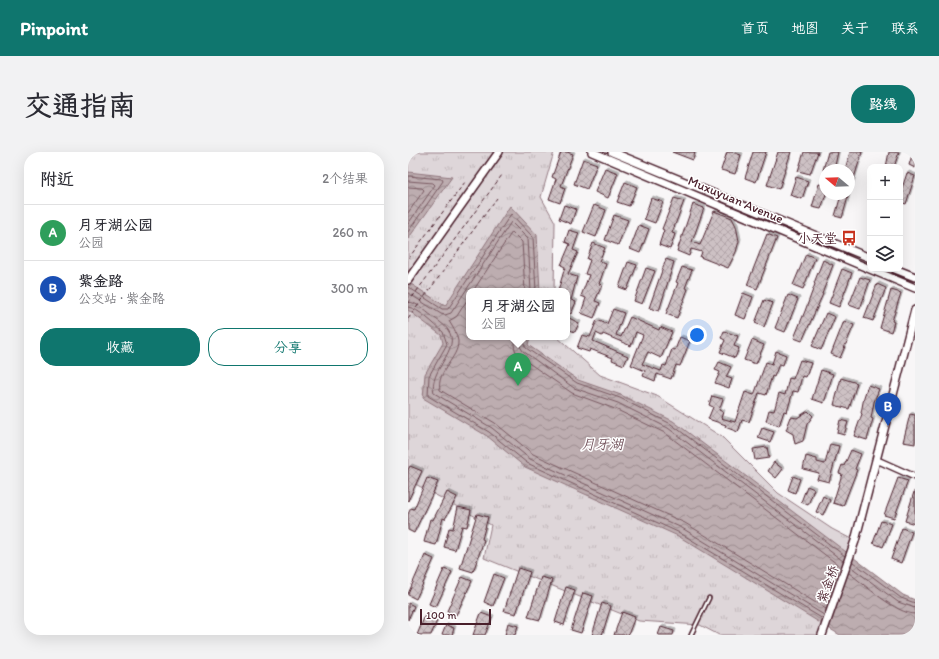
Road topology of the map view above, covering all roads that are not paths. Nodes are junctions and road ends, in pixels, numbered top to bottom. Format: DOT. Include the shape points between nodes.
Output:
graph roads {
  1 [pos="499,152"];
  2 [pos="592,152"];
  3 [pos="612,152"];
  4 [pos="867,257"];
  5 [pos="902,272"];
  6 [pos="915,277"];
  7 [pos="409,278"];
  8 [pos="915,288"];
  9 [pos="915,310"];
  10 [pos="877,460"];
  11 [pos="915,477"];
  12 [pos="709,598"];
  13 [pos="691,635"];
  14 [pos="822,635"];
  1 -- 7 [label="main road"];
  2 -- 8 [label="main road, Muxuyuan Avenue"];
  3 -- 4 [label="main road, Muxuyuan Avenue"];
  5 -- 6 [label="main road"];
  9 -- 10 [label="main road, 紫金桥"];
  10 -- 11 [label="street"];
  10 -- 14 [label="main road, 紫金桥" via="855,541"];
  12 -- 13 [label="lane"];
}
